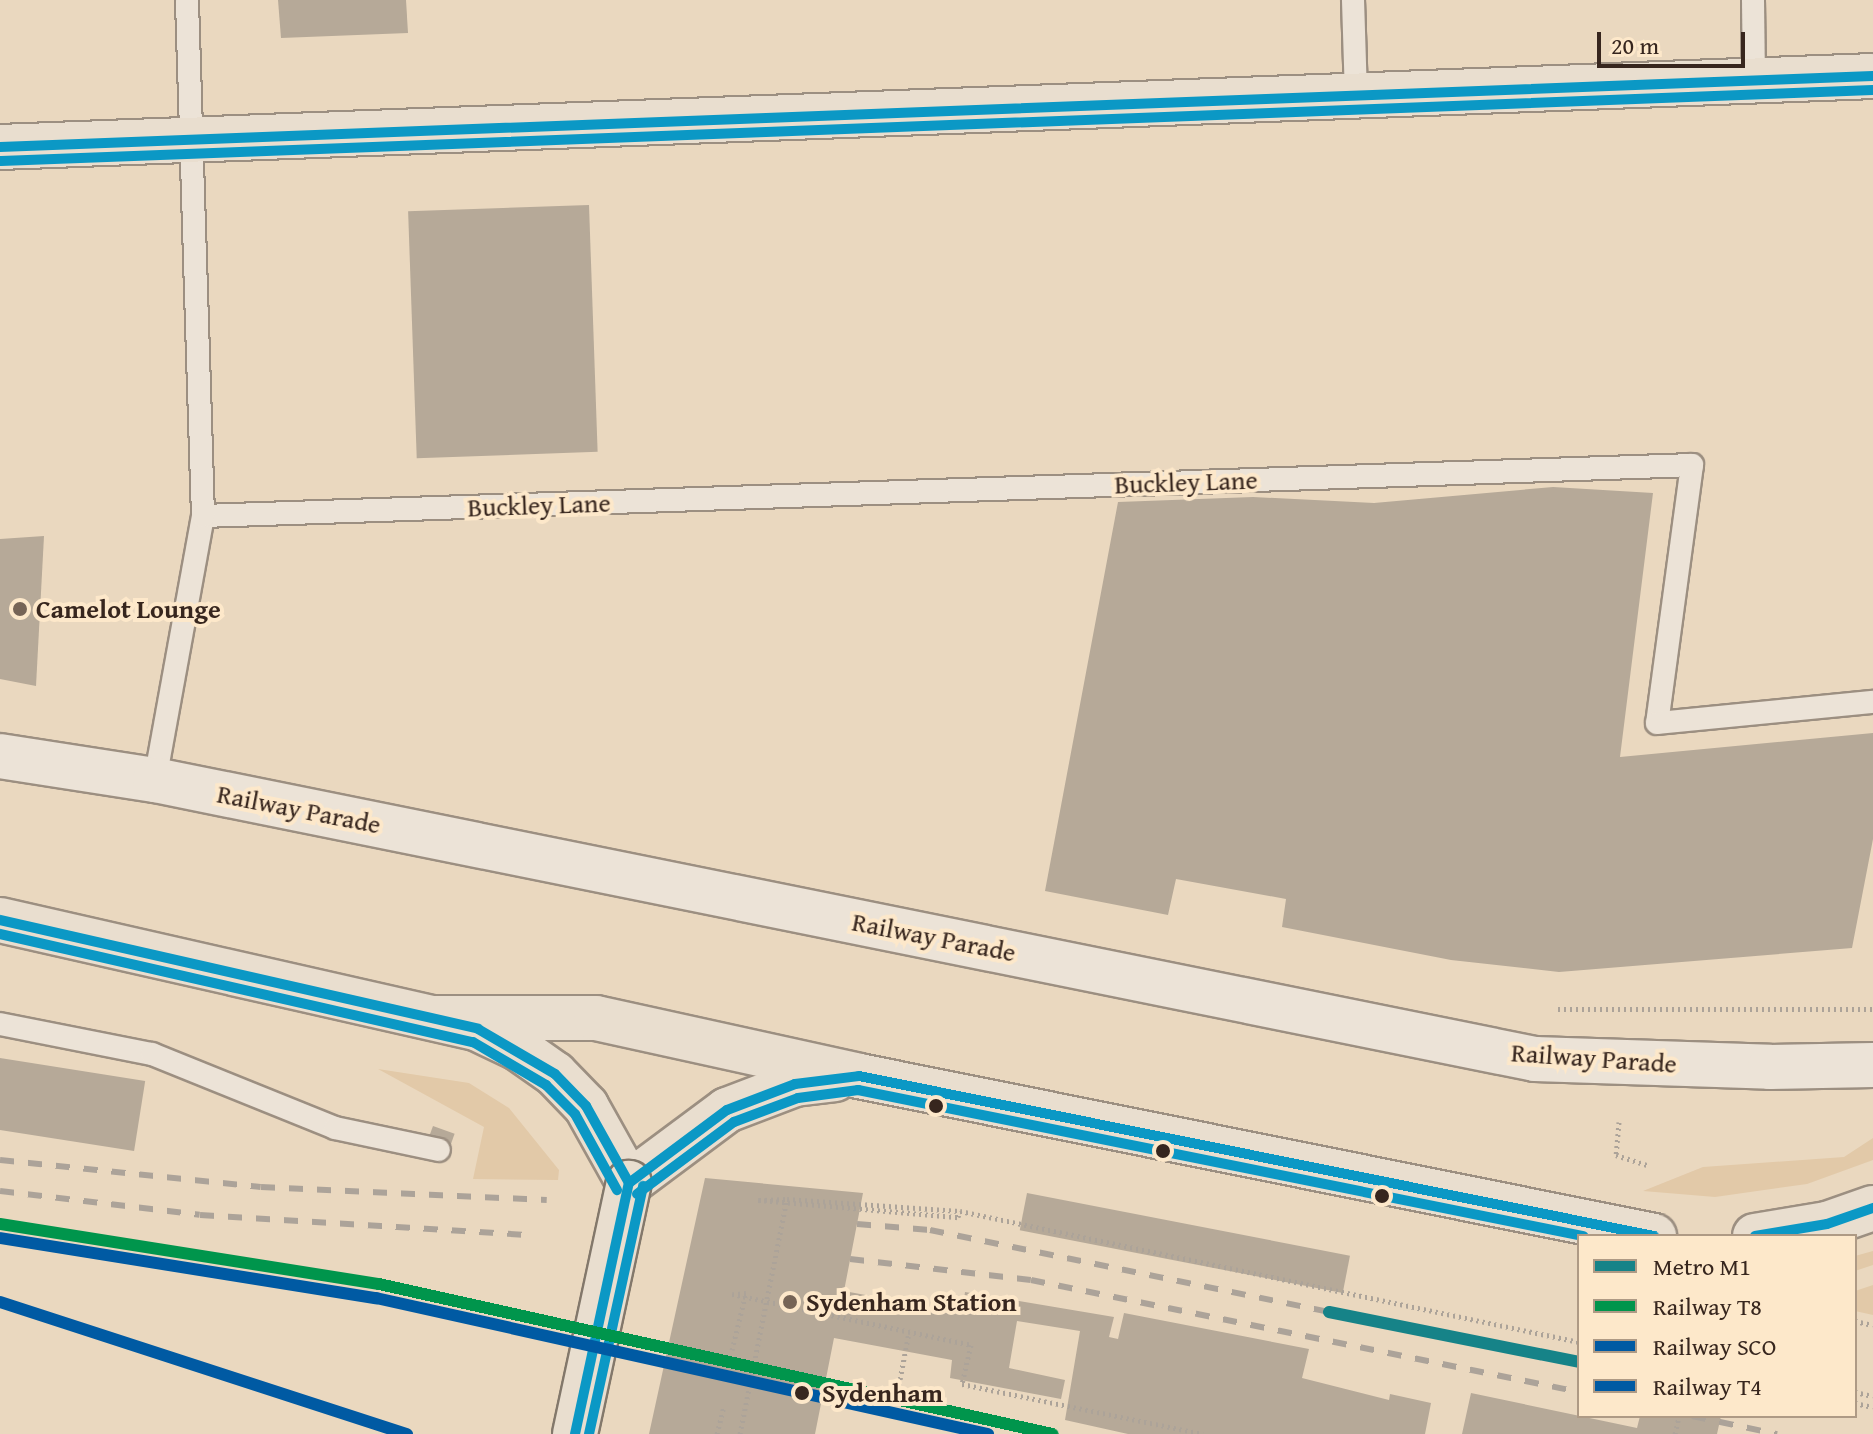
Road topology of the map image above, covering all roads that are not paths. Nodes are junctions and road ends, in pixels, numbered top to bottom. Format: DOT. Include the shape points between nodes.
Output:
graph roads {
  1 [pos="187,0"];
  2 [pos="1353,0"];
  3 [pos="1753,0"];
  4 [pos="1873,76"];
  5 [pos="1754,81"];
  6 [pos="1356,98"];
  7 [pos="193,138"];
  8 [pos="0,147"];
  9 [pos="203,516"];
  10 [pos="1873,702"];
  11 [pos="0,756"];
  12 [pos="155,780"];
  13 [pos="0,920"];
  14 [pos="435,1018"];
  15 [pos="0,1024"];
  16 [pos="1873,1065"];
  17 [pos="859,1076"];
  18 [pos="439,1150"];
  19 [pos="629,1183"];
  20 [pos="1873,1208"];
  21 [pos="1644,1234"];
  22 [pos="1767,1234"];
  23 [pos="575,1434"];
  1 -- 7 [label="lane"];
  2 -- 6 [label="lane"];
  3 -- 5 [label="lane"];
  4 -- 5 [label="main road"];
  5 -- 6 [label="main road"];
  6 -- 7 [label="main road"];
  7 -- 8 [label="main road"];
  7 -- 9 [label="lane"];
  9 -- 10 [label="lane, Buckley Lane" via="1692,465 1657,723"];
  9 -- 12 [label="lane"];
  11 -- 12 [label="street, Railway Parade"];
  12 -- 16 [label="street, Railway Parade" via="1535,1059"];
  13 -- 14 [label="main road"];
  14 -- 17 [label="main road" via="596,1018"];
  14 -- 19 [label="main road" via="504,1041 555,1074 586,1106"];
  15 -- 18 [label="lane" via="152,1054 335,1128"];
  17 -- 19 [label="main road" via="795,1084 727,1110"];
  17 -- 21 [label="main road"];
  19 -- 23 [label="main road, bridge"];
  20 -- 22 [label="main road" via="1827,1224"];
}
